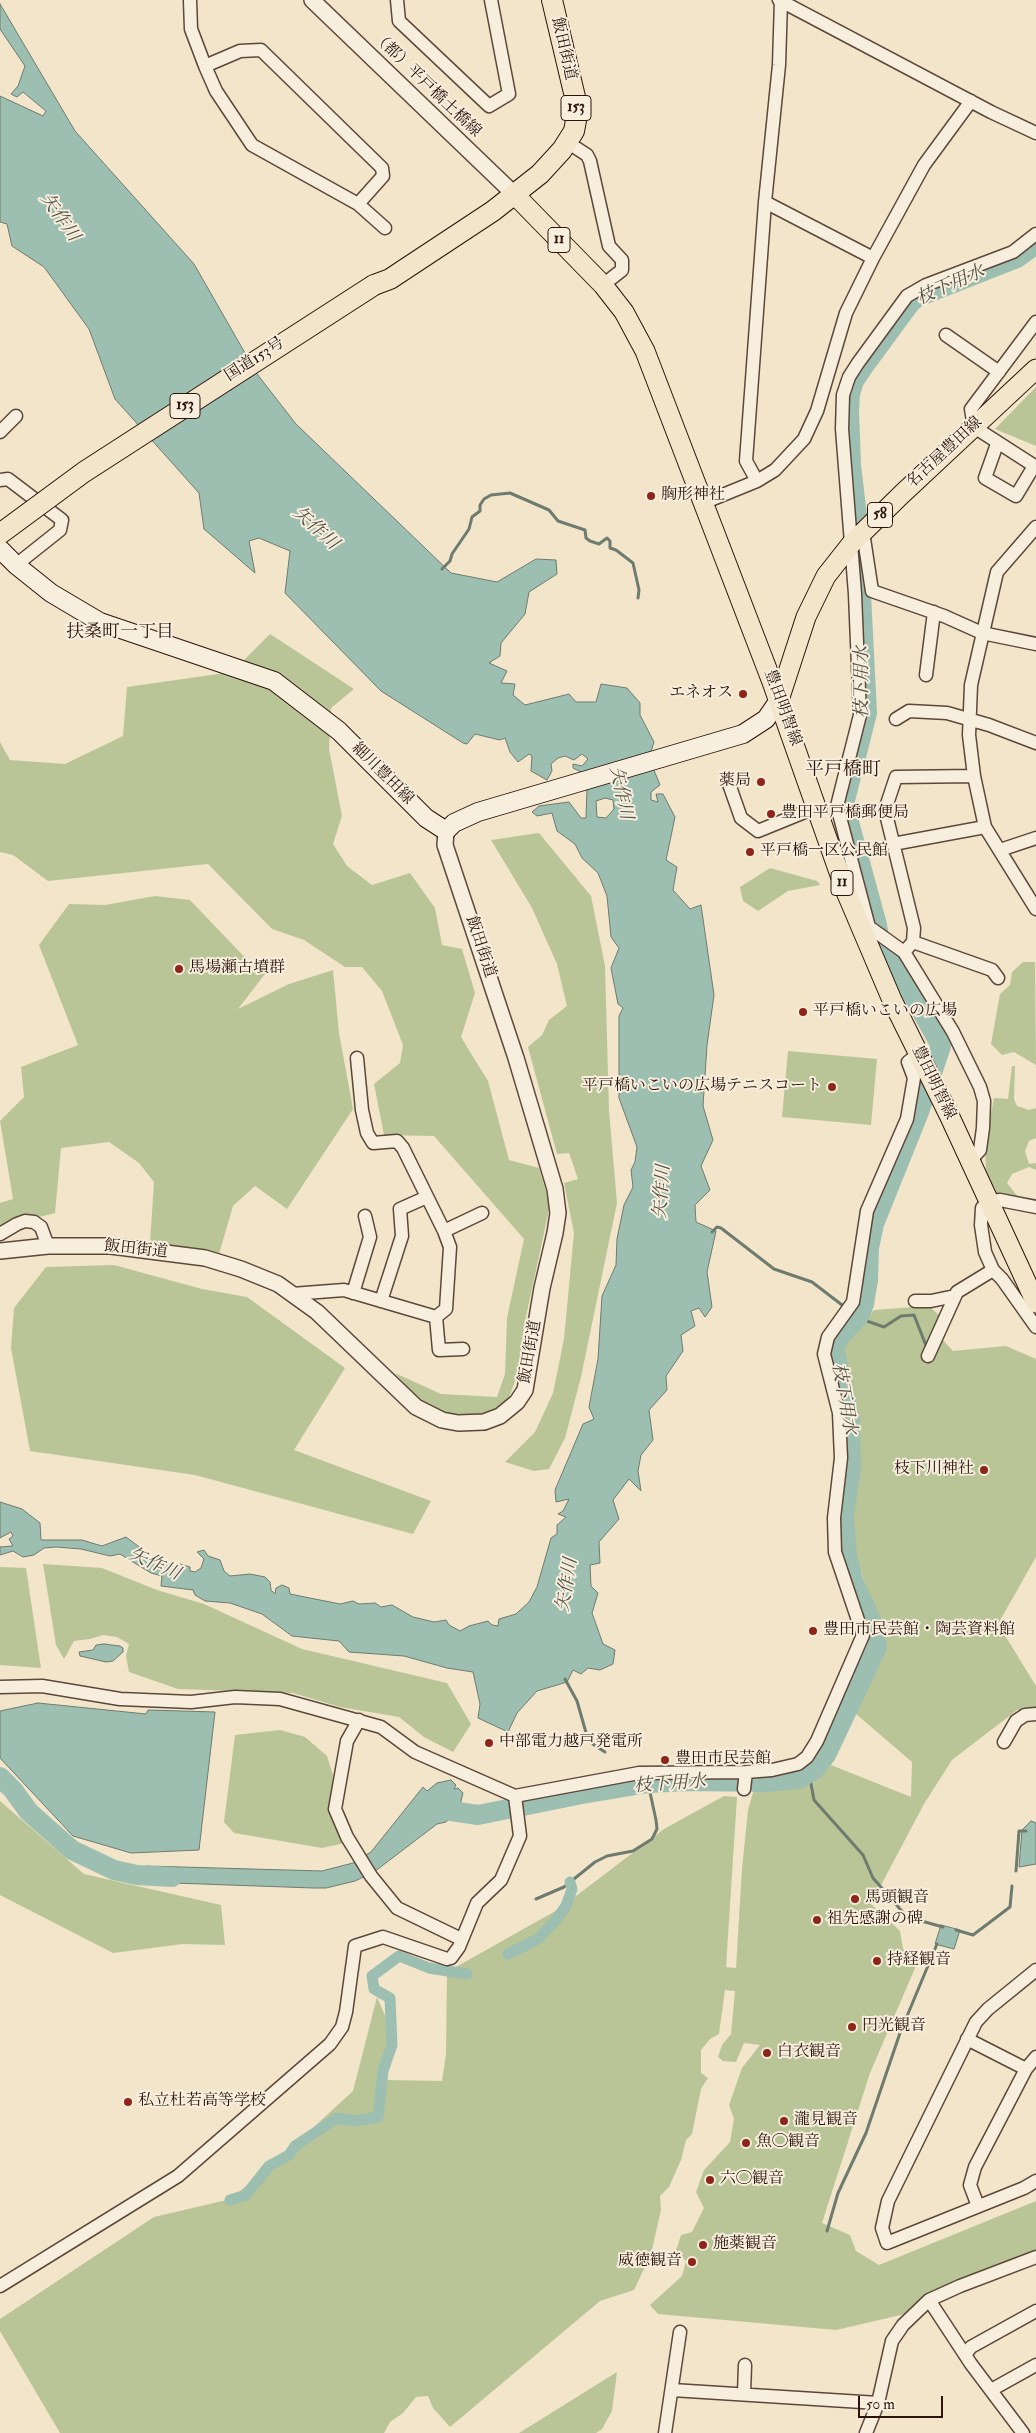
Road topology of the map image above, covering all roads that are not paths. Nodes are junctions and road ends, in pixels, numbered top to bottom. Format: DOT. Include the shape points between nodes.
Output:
graph roads {
  1 [pos="190,0"];
  2 [pos="312,0"];
  3 [pos="397,0"];
  4 [pos="491,0"];
  5 [pos="552,0"];
  6 [pos="780,0"];
  7 [pos="205,66"];
  8 [pos="971,101"];
  9 [pos="1036,133"];
  10 [pos="567,142"];
  11 [pos="515,195"];
  12 [pos="765,202"];
  13 [pos="358,204"];
  14 [pos="385,228"];
  15 [pos="1036,234"];
  16 [pos="873,258"];
  17 [pos="603,285"];
  18 [pos="1036,322"];
  19 [pos="946,335"];
  20 [pos="1036,369"];
  21 [pos="999,372"];
  22 [pos="16,416"];
  23 [pos="974,427"];
  24 [pos="0,432"];
  25 [pos="997,444"];
  26 [pos="1035,467"];
  27 [pos="0,480"];
  28 [pos="757,481"];
  29 [pos="703,502"];
  30 [pos="1036,527"];
  31 [pos="0,534"];
  32 [pos="858,538"];
  33 [pos="0,549"];
  34 [pos="16,565"];
  35 [pos="934,612"];
  36 [pos="982,633"];
  37 [pos="1036,644"];
  38 [pos="926,675"];
  39 [pos="779,700"];
  40 [pos="969,718"];
  41 [pos="896,719"];
  42 [pos="1036,743"];
  43 [pos="974,776"];
  44 [pos="729,784"];
  45 [pos="817,807"];
  46 [pos="985,827"];
  47 [pos="446,831"];
  48 [pos="1036,838"];
  49 [pos="893,844"];
  50 [pos="1000,850"];
  51 [pos="1036,909"];
  52 [pos="868,929"];
  53 [pos="908,947"];
  54 [pos="998,978"];
  55 [pos="919,1056"];
  56 [pos="357,1058"];
  57 [pos="970,1161"];
  58 [pos="427,1197"];
  59 [pos="988,1200"];
  60 [pos="1036,1207"];
  61 [pos="482,1213"];
  62 [pos="365,1216"];
  63 [pos="444,1230"];
  64 [pos="0,1234"];
  65 [pos="48,1246"];
  66 [pos="0,1251"];
  67 [pos="993,1270"];
  68 [pos="353,1293"];
  69 [pos="292,1294"];
  70 [pos="955,1296"];
  71 [pos="380,1300"];
  72 [pos="915,1301"];
  73 [pos="1036,1302"];
  74 [pos="436,1316"];
  75 [pos="1036,1327"];
  76 [pos="463,1349"];
  77 [pos="930,1352"];
  78 [pos="0,1687"];
  79 [pos="1036,1714"];
  80 [pos="359,1720"];
  81 [pos="1004,1742"];
  82 [pos="746,1772"];
  83 [pos="744,1789"];
  84 [pos="515,1798"];
  85 [pos="462,1940"];
  86 [pos="1036,1970"];
  87 [pos="967,2039"];
  88 [pos="1036,2057"];
  89 [pos="1026,2069"];
  90 [pos="1036,2181"];
  91 [pos="978,2206"];
  92 [pos="1036,2257"];
  93 [pos="0,2286"];
  94 [pos="928,2300"];
  95 [pos="1036,2311"];
  96 [pos="680,2332"];
  97 [pos="965,2355"];
  98 [pos="745,2365"];
  99 [pos="1036,2365"];
  100 [pos="672,2390"];
  101 [pos="991,2390"];
  102 [pos="744,2394"];
  103 [pos="878,2403"];
  104 [pos="666,2433"];
  105 [pos="866,2433"];
  106 [pos="1023,2433"];
  1 -- 7 [label="street" via="191,29"];
  2 -- 11 [label="street, （都）平戸橋土橋線"];
  3 -- 4 [label="street" via="399,21 489,106 509,94"];
  5 -- 10 [label="highway, 飯田街道 / 153" via="576,106 574,131"];
  6 -- 8 [label="street"];
  6 -- 12 [label="street" via="779,65"];
  7 -- 13 [label="street" via="216,91 252,145"];
  7 -- 13 [label="street" via="240,51 261,50 382,168 384,176"];
  8 -- 9 [label="street"];
  8 -- 16 [label="street" via="924,166"];
  10 -- 11 [label="highway, 飯田街道 / 153" via="552,163"];
  10 -- 17 [label="street" via="587,154 609,246 622,260 622,270"];
  11 -- 17 [label="main road, 豊田明智線 / 11"];
  11 -- 31 [label="highway, 国道153号 / 153, bridge" via="390,279 374,285 84,472"];
  12 -- 16 [label="street"];
  12 -- 28 [label="street" via="746,462"];
  13 -- 14 [label="street"];
  15 -- 32 [label="street" via="1013,252 914,291 854,370 843,395 842,429"];
  16 -- 28 [label="street" via="846,313 817,411 804,439 775,470"];
  17 -- 29 [label="main road, 豊田明智線 / 11" via="624,312 646,351"];
  18 -- 21 [label="street"];
  19 -- 21 [label="street"];
  20 -- 23 [label="main road, 名古屋豊田線 / 58"];
  21 -- 23 [label="street" via="972,410"];
  22 -- 24 [label="street"];
  23 -- 25 [label="street"];
  23 -- 32 [label="main road, 名古屋豊田線 / 58"];
  25 -- 26 [label="street"];
  25 -- 26 [label="street" via="985,478 1016,496"];
  27 -- 34 [label="street" via="8,479 62,520 60,530"];
  28 -- 29 [label="street"];
  29 -- 39 [label="main road, 豊田明智線 / 11"];
  30 -- 36 [label="street" via="997,572"];
  32 -- 35 [label="street" via="872,591"];
  32 -- 39 [label="main road, 名古屋豊田線 / 58" via="826,576 806,617"];
  32 -- 52 [label="street" via="860,715 837,806 867,912"];
  33 -- 34 [label="main road, 細川豊田線"];
  34 -- 47 [label="main road, 細川豊田線" via="73,607 100,622 274,681 340,731 426,818"];
  35 -- 36 [label="street"];
  35 -- 38 [label="street"];
  36 -- 37 [label="street"];
  36 -- 40 [label="street" via="971,685"];
  39 -- 45 [label="main road, 豊田明智線 / 11"];
  39 -- 47 [label="main road" via="766,719 742,734 478,812 459,820"];
  40 -- 41 [label="street" via="928,710 909,711"];
  40 -- 42 [label="street"];
  40 -- 43 [label="street"];
  43 -- 46 [label="street"];
  43 -- 49 [label="street" via="896,777 885,810"];
  44 -- 45 [label="street" via="741,818 758,831"];
  45 -- 52 [label="main road, 豊田明智線 / 11" via="840,877"];
  46 -- 49 [label="street"];
  46 -- 50 [label="street"];
  47 -- 69 [label="street, 飯田街道" via="445,845 516,1058 555,1190 558,1213 555,1234 542,1288 525,1390 517,1402 500,1416 475,1422 442,1420 416,1407 317,1312"];
  48 -- 50 [label="street"];
  49 -- 53 [label="street" via="912,918"];
  50 -- 51 [label="street"];
  52 -- 53 [label="street"];
  52 -- 55 [label="main road, 豊田明智線 / 11"];
  53 -- 54 [label="street" via="992,970"];
  53 -- 57 [label="street" via="980,1086 984,1101 983,1128 980,1150"];
  55 -- 57 [label="main road, 豊田明智線 / 11"];
  55 -- 82 [label="street" via="908,1062 914,1078 907,1119 867,1210 848,1309 828,1337 824,1354 839,1413 841,1458 834,1518 835,1552 863,1635 807,1757 798,1764"];
  56 -- 58 [label="street" via="367,1133 373,1143 397,1141"];
  57 -- 59 [label="main road, 豊田明智線 / 11"];
  58 -- 63 [label="street"];
  58 -- 71 [label="street" via="400,1209 402,1236"];
  59 -- 60 [label="street"];
  59 -- 67 [label="street" via="982,1208 981,1225 985,1252"];
  59 -- 73 [label="main road, 豊田明智線 / 11"];
  61 -- 63 [label="street"];
  62 -- 68 [label="street" via="370,1237"];
  63 -- 74 [label="street" via="450,1247 446,1309"];
  64 -- 65 [label="street" via="25,1221 34,1222 41,1227"];
  65 -- 66 [label="street, 飯田街道"];
  65 -- 69 [label="street, 飯田街道" via="111,1246 204,1258 278,1284"];
  67 -- 70 [label="street"];
  67 -- 75 [label="street"];
  68 -- 69 [label="street" via="344,1290"];
  68 -- 71 [label="street"];
  70 -- 72 [label="street"];
  70 -- 77 [label="street"];
  71 -- 74 [label="street"];
  74 -- 76 [label="street" via="439,1350"];
  78 -- 80 [label="street" via="42,1686 120,1699 191,1702 235,1697 280,1699"];
  79 -- 81 [label="street" via="1025,1715 1016,1721"];
  80 -- 84 [label="street" via="381,1727 415,1752"];
  80 -- 85 [label="street" via="347,1740 335,1809 355,1851 397,1908"];
  82 -- 83 [label="street"];
  82 -- 84 [label="street" via="639,1773 547,1786"];
  84 -- 85 [label="street" via="520,1836 501,1880 477,1903"];
  85 -- 93 [label="street" via="455,1953 447,1959 384,1937 355,1946 346,2012 342,2027 330,2044 178,2176"];
  86 -- 87 [label="street" via="988,2009"];
  87 -- 89 [label="street"];
  87 -- 91 [label="street" via="888,2201 882,2228 887,2243"];
  88 -- 89 [label="street"];
  89 -- 91 [label="street" via="975,2167 970,2185"];
  90 -- 91 [label="street"];
  92 -- 94 [label="street"];
  94 -- 97 [label="street"];
  94 -- 103 [label="street" via="892,2341"];
  95 -- 97 [label="street" via="971,2347"];
  96 -- 100 [label="street"];
  97 -- 101 [label="street"];
  98 -- 102 [label="street"];
  99 -- 101 [label="street"];
  100 -- 102 [label="street"];
  100 -- 104 [label="street"];
  101 -- 106 [label="street"];
  102 -- 103 [label="street"];
  103 -- 105 [label="street"];
}
